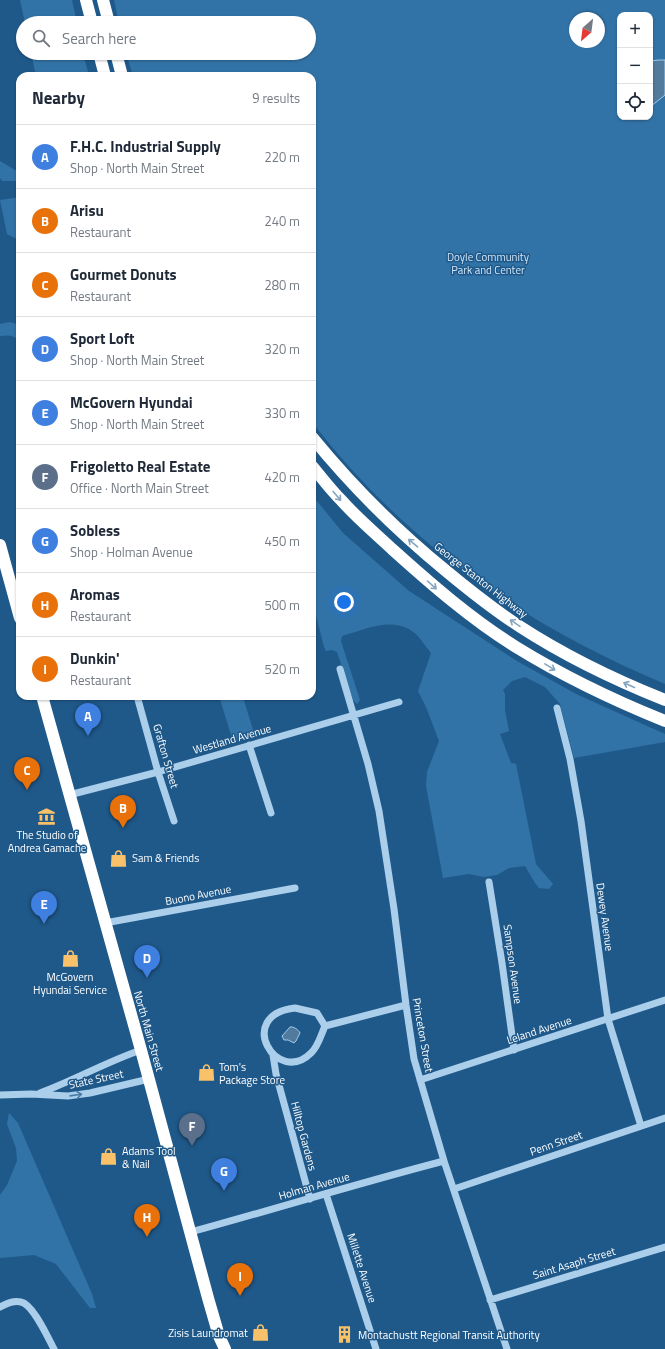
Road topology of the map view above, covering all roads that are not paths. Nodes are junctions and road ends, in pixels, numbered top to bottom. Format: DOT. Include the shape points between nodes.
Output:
graph roads {
  1 [pos="86,0"];
  2 [pos="103,0"];
  3 [pos="90,16"];
  4 [pos="106,16"];
  5 [pos="101,60"];
  6 [pos="118,60"];
  7 [pos="104,72"];
  8 [pos="121,72"];
  9 [pos="316,442"];
  10 [pos="316,471"];
  11 [pos="0,545"];
  12 [pos="16,603"];
  13 [pos="340,668"];
  14 [pos="43,700"];
  15 [pos="138,700"];
  16 [pos="665,700"];
  17 [pos="399,702"];
  18 [pos="556,708"];
  19 [pos="353,716"];
  20 [pos="665,720"];
  21 [pos="250,745"];
  22 [pos="158,772"];
  23 [pos="69,795"];
  24 [pos="271,813"];
  25 [pos="174,821"];
  26 [pos="489,882"];
  27 [pos="295,888"];
  28 [pos="105,923"];
  29 [pos="665,1000"];
  30 [pos="406,1005"];
  31 [pos="608,1019"];
  32 [pos="325,1026"];
  33 [pos="141,1050"];
  34 [pos="514,1050"];
  35 [pos="273,1055"];
  36 [pos="149,1079"];
  37 [pos="420,1080"];
  38 [pos="37,1094"];
  39 [pos="0,1095"];
  40 [pos="665,1118"];
  41 [pos="641,1126"];
  42 [pos="444,1162"];
  43 [pos="454,1189"];
  44 [pos="326,1194"];
  45 [pos="310,1199"];
  46 [pos="191,1232"];
  47 [pos="665,1247"];
  48 [pos="490,1300"];
  49 [pos="0,1307"];
  50 [pos="54,1349"];
  51 [pos="225,1349"];
  52 [pos="376,1349"];
  53 [pos="507,1349"];
  1 -- 3 [label="highway"];
  2 -- 4 [label="highway"];
  5 -- 7 [label="highway"];
  6 -- 8 [label="highway"];
  16 -- 9 [label="highway, George Stanton Highway, one-way" via="576,660 494,609 404,535 363,496"];
  10 -- 20 [label="highway, one-way" via="373,531 465,611 515,646 560,672 605,696"];
  11 -- 12 [label="highway"];
  13 -- 19 [label="street, Princeton Street"];
  14 -- 23 [label="highway, North Main Street"];
  15 -- 22 [label="street, Grafton Street"];
  17 -- 19 [label="street, Westland Avenue"];
  18 -- 31 [label="street, Dewey Avenue" via="570,759 581,821"];
  19 -- 21 [label="street, Westland Avenue"];
  19 -- 30 [label="street, Princeton Street" via="382,823"];
  21 -- 22 [label="street, Westland Avenue"];
  21 -- 24 [label="street"];
  22 -- 23 [label="street, Westland Avenue"];
  22 -- 25 [label="street, Grafton Street"];
  23 -- 28 [label="highway, North Main Street"];
  26 -- 34 [label="street, Sampson Avenue"];
  27 -- 28 [label="street, Buono Avenue"];
  28 -- 33 [label="highway, North Main Street"];
  29 -- 31 [label="street, Leland Avenue"];
  30 -- 32 [label="street"];
  30 -- 37 [label="street, Princeton Street" via="414,1059"];
  31 -- 34 [label="street, Leland Avenue"];
  31 -- 41 [label="street, Dewey Avenue"];
  32 -- 35 [label="street" via="314,1049 305,1058 289,1062"];
  32 -- 35 [label="street" via="317,1013 295,1008 278,1012 272,1016 264,1032 268,1048"];
  33 -- 36 [label="highway, North Main Street"];
  33 -- 38 [label="street"];
  34 -- 37 [label="street, Leland Avenue"];
  35 -- 45 [label="street, Hilltop Gardens"];
  38 -- 36 [label="street, State Street, one-way" via="68,1096"];
  36 -- 46 [label="highway, North Main Street"];
  37 -- 42 [label="street, Princeton Street"];
  38 -- 39 [label="street, State Street"];
  40 -- 41 [label="street, Penn Street"];
  41 -- 43 [label="street, Penn Street"];
  42 -- 43 [label="street, Princeton Street"];
  42 -- 44 [label="street, Holman Avenue"];
  43 -- 48 [label="street, Princeton Street"];
  44 -- 45 [label="street, Holman Avenue"];
  44 -- 52 [label="street, Millette Avenue"];
  45 -- 46 [label="street, Holman Avenue"];
  46 -- 51 [label="highway, North Main Street" via="219,1336"];
  47 -- 48 [label="street, Saint Asaph Street"];
  48 -- 53 [label="street, Princeton Street"];
  49 -- 50 [label="street" via="10,1302 22,1302 31,1307"];
}
